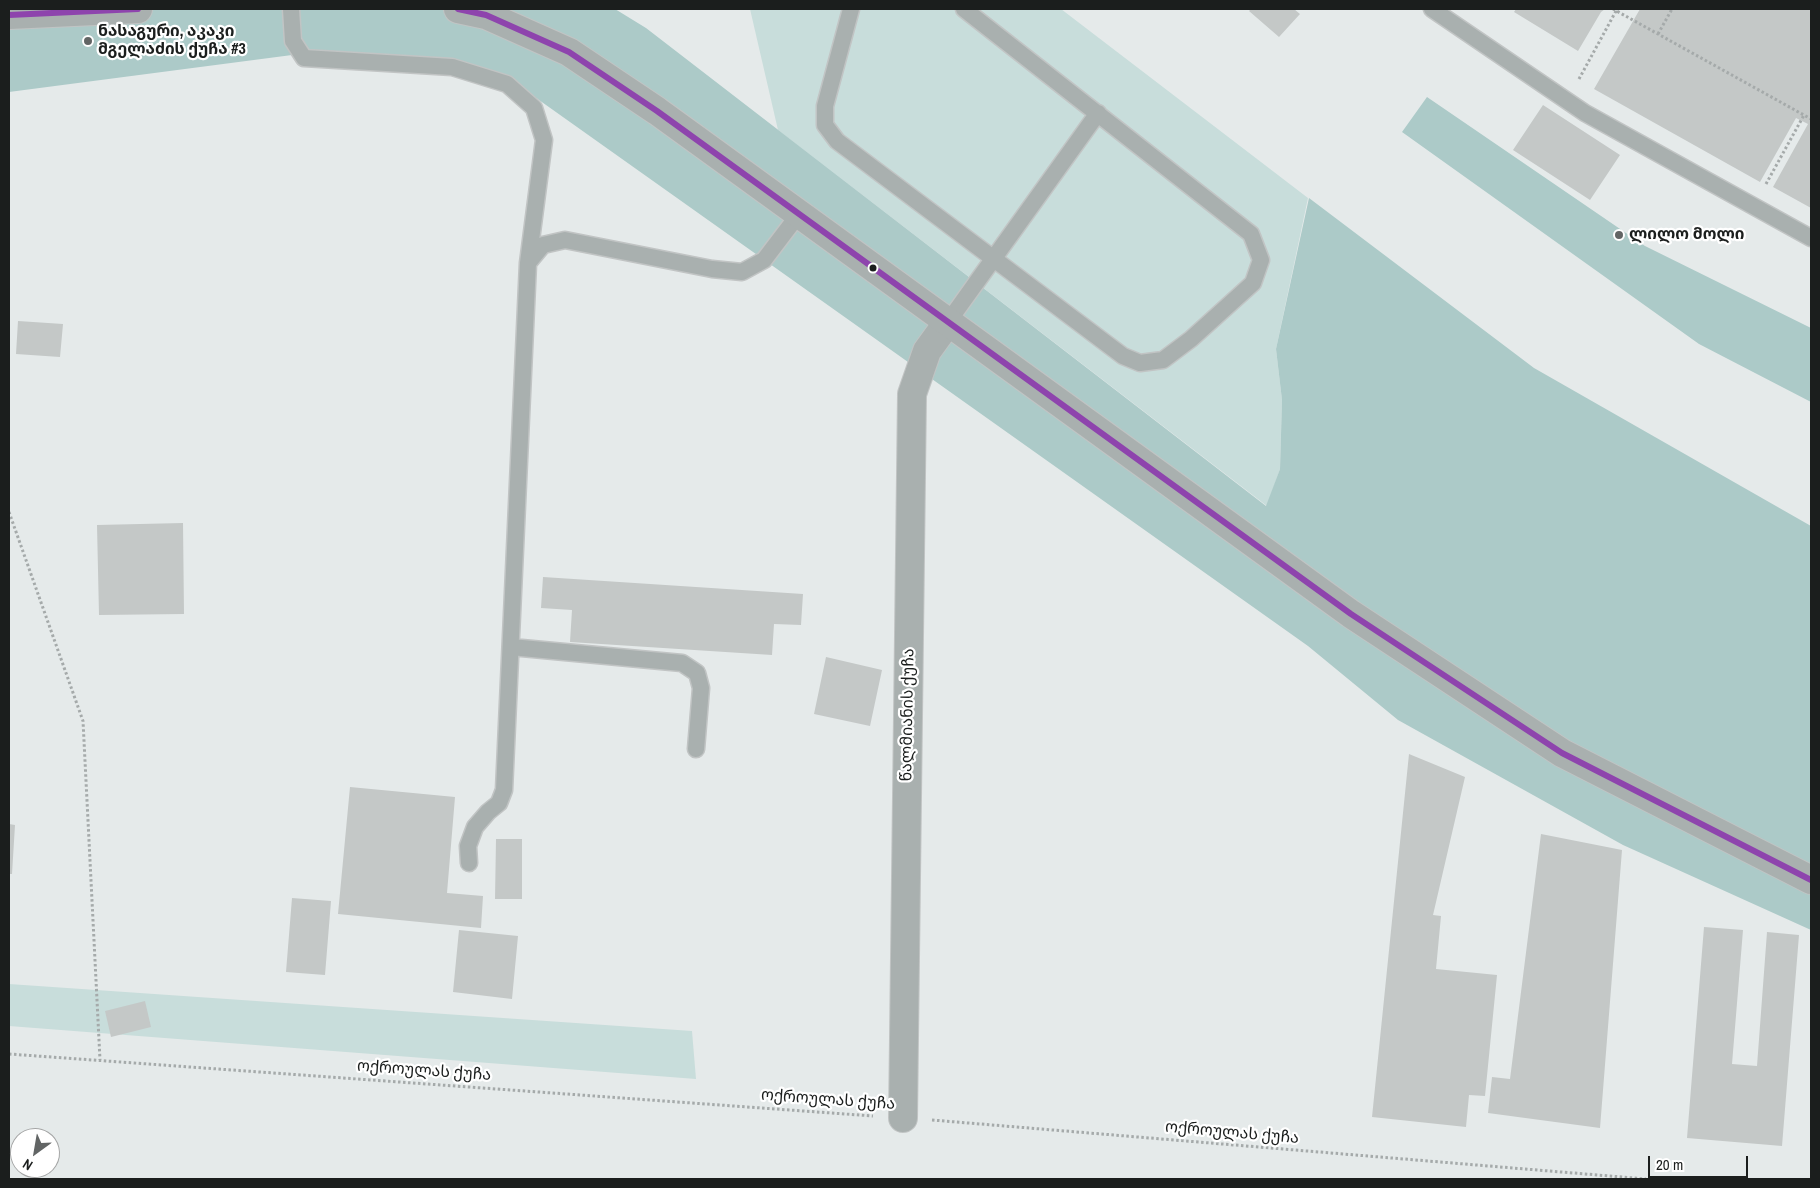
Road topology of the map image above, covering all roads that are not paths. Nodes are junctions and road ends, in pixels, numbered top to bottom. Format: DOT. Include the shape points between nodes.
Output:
graph roads {
  1 [pos="138,9"];
  2 [pos="291,9"];
  3 [pos="458,9"];
  4 [pos="851,9"];
  5 [pos="964,9"];
  6 [pos="1432,9"];
  7 [pos="9,15"];
  8 [pos="1098,113"];
  9 [pos="799,214"];
  10 [pos="1811,238"];
  11 [pos="992,258"];
  12 [pos="528,263"];
  13 [pos="948,322"];
  14 [pos="510,647"];
  15 [pos="696,749"];
  16 [pos="469,863"];
  17 [pos="1811,880"];
  18 [pos="903,1118"];
  1 -- 7 [label="street"];
  2 -- 12 [label="lane" via="294,41 304,58 452,67 507,84 534,108 544,140"];
  3 -- 9 [label="street" via="486,15 569,52"];
  4 -- 11 [label="lane" via="825,106 824,124 837,141"];
  5 -- 8 [label="lane"];
  6 -- 10 [label="lane" via="1585,113"];
  8 -- 11 [label="lane"];
  8 -- 11 [label="lane" via="1251,234 1261,260 1252,282 1191,339 1163,360 1140,363 1123,356"];
  9 -- 12 [label="lane" via="764,260 742,272 565,240 543,245"];
  9 -- 13 [label="street"];
  11 -- 13 [label="lane"];
  12 -- 14 [label="lane"];
  13 -- 17 [label="street" via="1351,614 1475,697 1562,752"];
  13 -- 18 [label="street, წალმიანის ქუჩა" via="927,351 912,394"];
  14 -- 15 [label="lane" via="682,663 697,673 701,688"];
  14 -- 16 [label="lane" via="504,790 499,803 475,827 468,846"];
}
